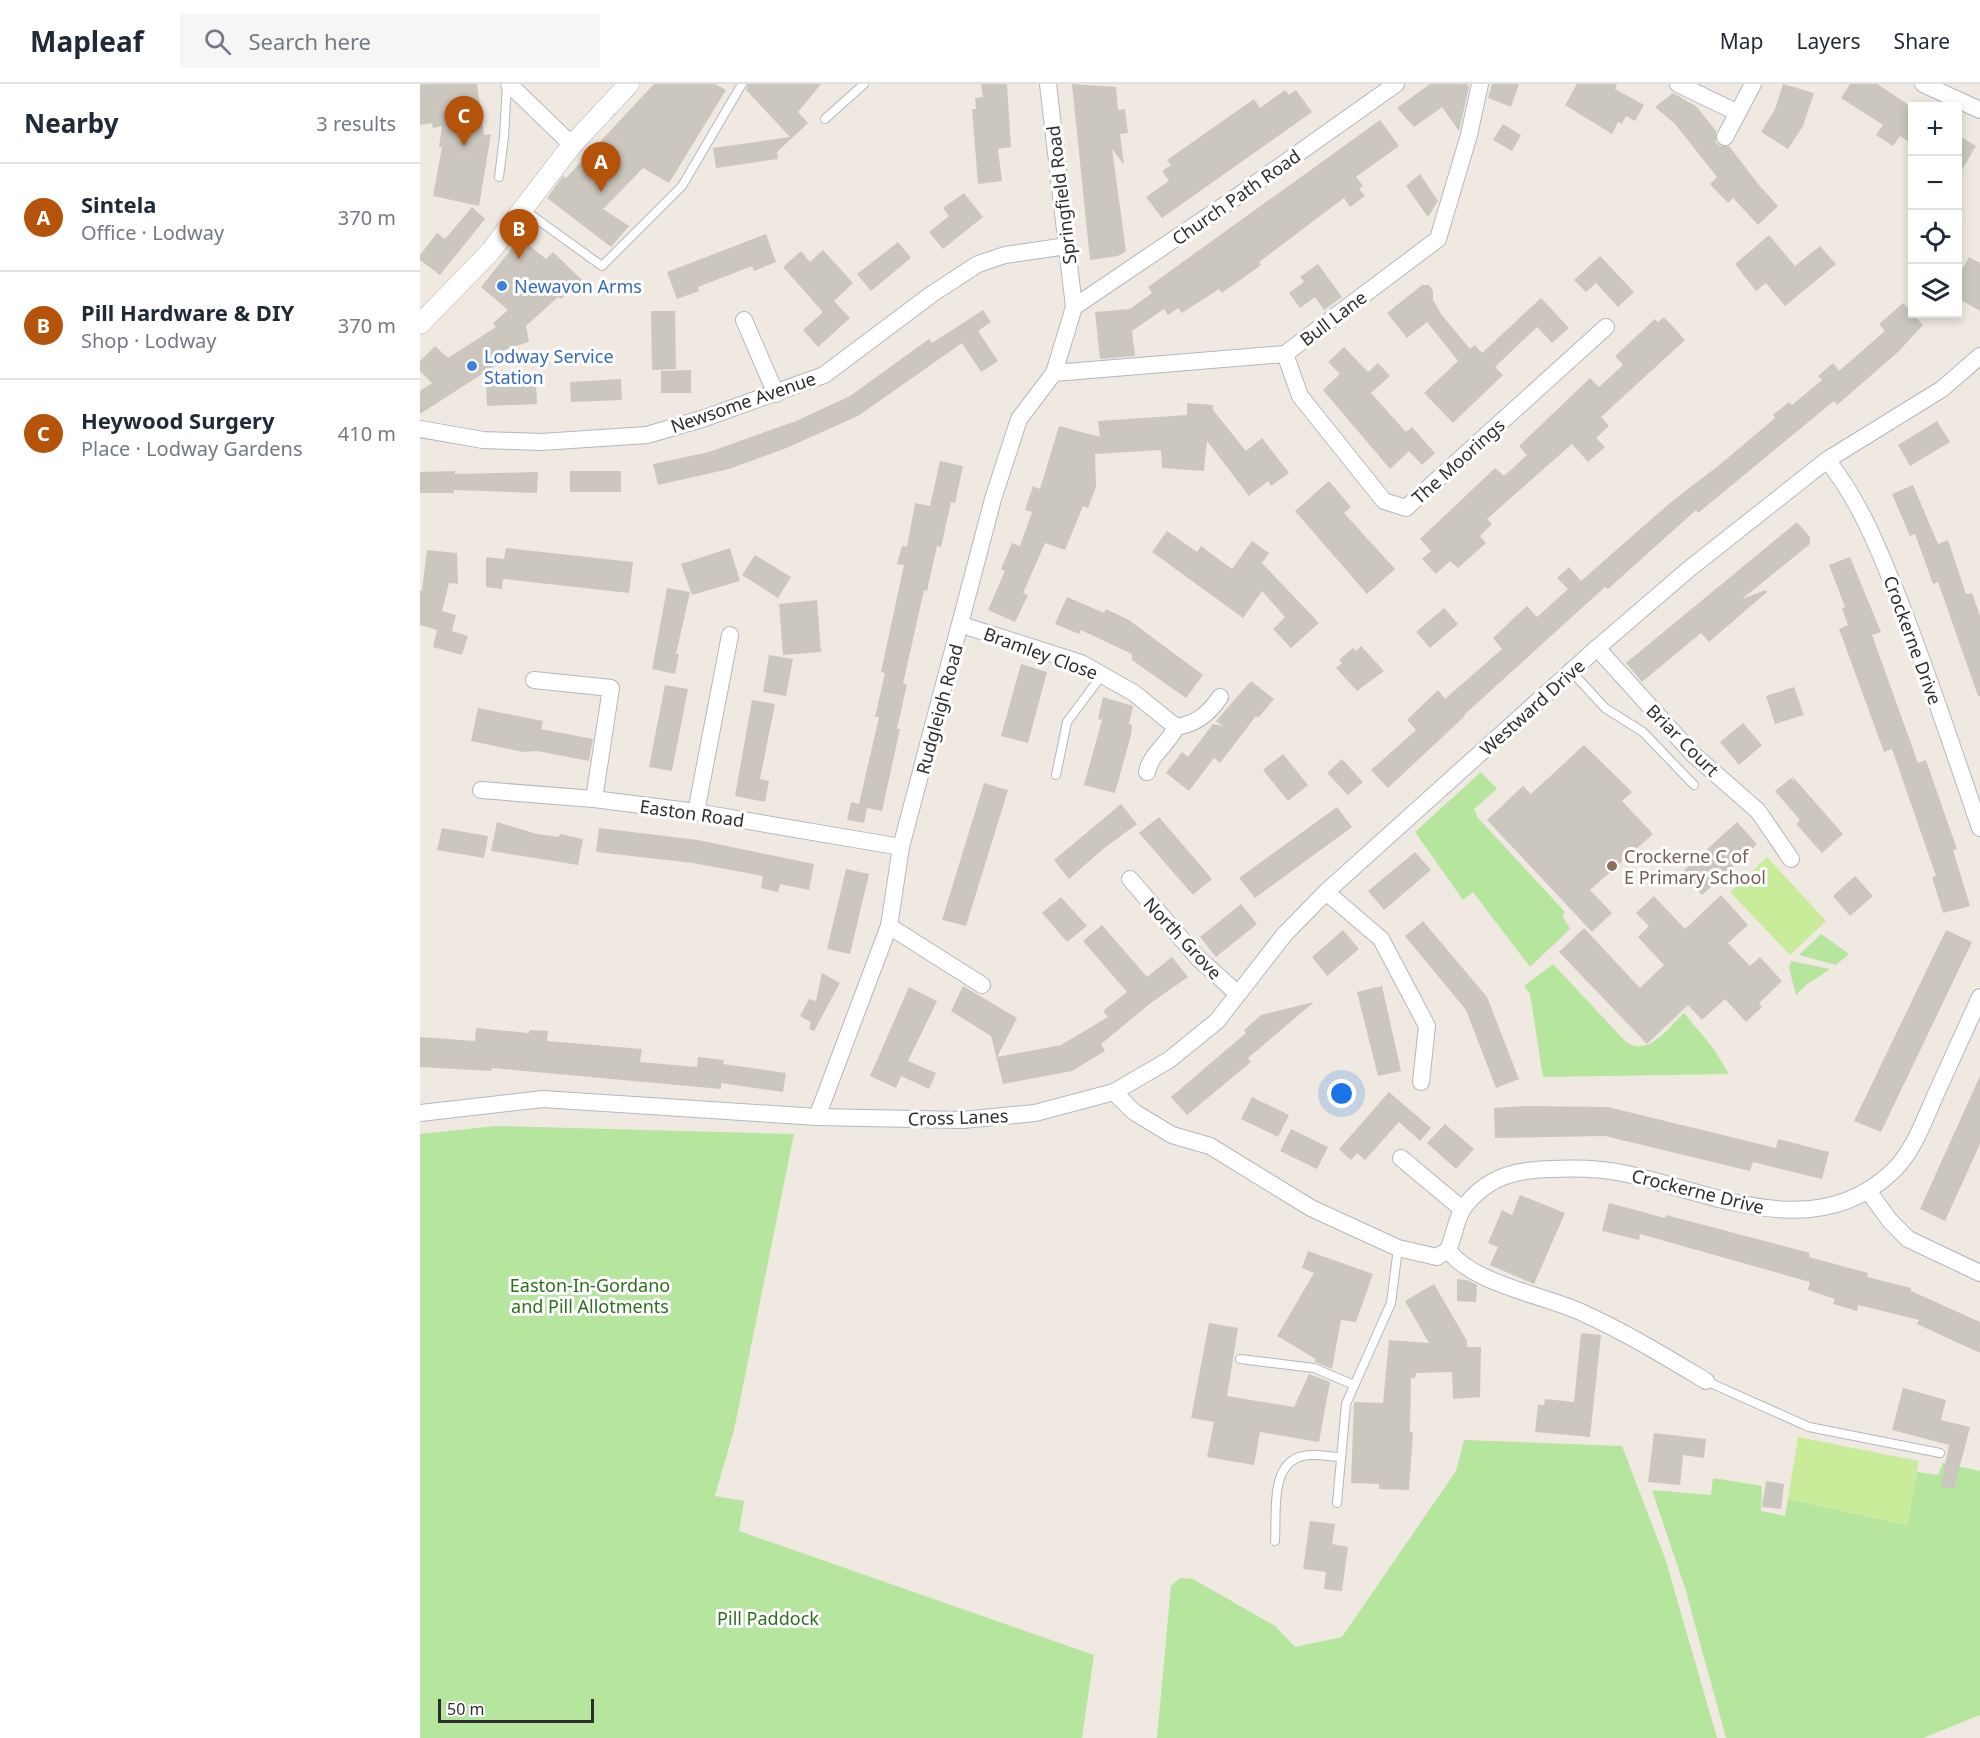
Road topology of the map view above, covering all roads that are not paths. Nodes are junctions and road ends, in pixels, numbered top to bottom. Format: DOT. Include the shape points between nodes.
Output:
graph roads {
  1 [pos="508,84"];
  2 [pos="629,84"];
  3 [pos="742,84"];
  4 [pos="864,84"];
  5 [pos="1048,84"];
  6 [pos="1396,84"];
  7 [pos="1480,84"];
  8 [pos="1678,84"];
  9 [pos="1754,84"];
  10 [pos="1923,84"];
  11 [pos="1980,110"];
  12 [pos="1738,113"];
  13 [pos="825,119"];
  14 [pos="1725,137"];
  15 [pos="572,145"];
  16 [pos="499,177"];
  17 [pos="523,208"];
  18 [pos="1067,246"];
  19 [pos="1074,307"];
  20 [pos="422,317"];
  21 [pos="744,320"];
  22 [pos="1606,327"];
  23 [pos="1285,354"];
  24 [pos="1980,356"];
  25 [pos="1054,373"];
  26 [pos="776,394"];
  27 [pos="420,429"];
  28 [pos="1827,460"];
  29 [pos="962,625"];
  30 [pos="730,635"];
  31 [pos="1597,648"];
  32 [pos="1571,671"];
  33 [pos="1103,674"];
  34 [pos="534,680"];
  35 [pos="1220,697"];
  36 [pos="1176,727"];
  37 [pos="1147,772"];
  38 [pos="1056,775"];
  39 [pos="1694,785"];
  40 [pos="481,790"];
  41 [pos="594,799"];
  42 [pos="696,812"];
  43 [pos="1980,828"];
  44 [pos="902,847"];
  45 [pos="1791,859"];
  46 [pos="1130,879"];
  47 [pos="1326,892"];
  48 [pos="889,926"];
  49 [pos="982,985"];
  50 [pos="1238,994"];
  51 [pos="1980,997"];
  52 [pos="1421,1082"];
  53 [pos="1114,1092"];
  54 [pos="420,1113"];
  55 [pos="817,1117"];
  56 [pos="1401,1158"];
  57 [pos="1869,1192"];
  58 [pos="1462,1209"];
  59 [pos="1398,1248"];
  60 [pos="1448,1250"];
  61 [pos="1980,1273"];
  62 [pos="1240,1359"];
  63 [pos="1706,1381"];
  64 [pos="1354,1385"];
  65 [pos="1940,1453"];
  66 [pos="1341,1457"];
  67 [pos="1336,1503"];
  68 [pos="1275,1541"];
  1 -- 15 [label="street"];
  1 -- 16 [label="lane"];
  2 -- 15 [label="street"];
  3 -- 17 [label="lane" via="682,186 602,266"];
  4 -- 13 [label="lane"];
  5 -- 18 [label="street, Springfield Road"];
  6 -- 19 [label="street, Church Path Road"];
  7 -- 23 [label="street, Bull Lane" via="1438,239"];
  8 -- 12 [label="street"];
  9 -- 12 [label="street"];
  10 -- 11 [label="street"];
  12 -- 14 [label="street"];
  15 -- 17 [label="street"];
  17 -- 20 [label="street" via="490,252"];
  18 -- 19 [label="street, Springfield Road"];
  18 -- 26 [label="street, Newsome Avenue" via="1005,255 978,264 824,375"];
  19 -- 25 [label="street, Rudgleigh Road"];
  21 -- 26 [label="street"];
  22 -- 23 [label="street, The Moorings" via="1406,508 1384,501 1300,396"];
  23 -- 25 [label="street, Bull Lane"];
  24 -- 28 [label="street, Westward Drive" via="1942,388"];
  25 -- 29 [label="street, Rudgleigh Road" via="1019,419 993,499"];
  26 -- 27 [label="street, Newsome Avenue" via="647,435 541,442 483,440"];
  28 -- 31 [label="street, Westward Drive" via="1689,568"];
  28 -- 43 [label="street, Crockerne Drive" via="1847,484 1864,515 1912,632"];
  29 -- 33 [label="street, Bramley Close" via="1081,663"];
  29 -- 44 [label="street, Rudgleigh Road"];
  30 -- 42 [label="street"];
  31 -- 32 [label="street, Westward Drive"];
  31 -- 45 [label="street, Briar Court" via="1693,754 1758,810"];
  32 -- 39 [label="lane" via="1605,708 1643,732"];
  32 -- 47 [label="street, Westward Drive"];
  33 -- 36 [label="street, Bramley Close"];
  33 -- 38 [label="lane" via="1067,722"];
  34 -- 41 [label="street" via="611,688"];
  35 -- 36 [label="street" via="1207,714 1189,725"];
  36 -- 37 [label="street" via="1167,744 1151,758"];
  40 -- 41 [label="street, Easton Road"];
  41 -- 42 [label="street, Easton Road"];
  42 -- 44 [label="street, Easton Road"];
  44 -- 48 [label="street, Rudgleigh Road"];
  46 -- 50 [label="street, North Grove" via="1198,958"];
  47 -- 50 [label="street, Westward Drive" via="1284,935"];
  47 -- 52 [label="street" via="1381,939 1427,1026"];
  48 -- 49 [label="street"];
  48 -- 55 [label="street, Rudgleigh Road"];
  50 -- 53 [label="street, Westward Drive" via="1217,1021 1169,1060"];
  51 -- 57 [label="street, Crockerne Drive" via="1917,1137 1895,1169"];
  53 -- 55 [label="street, Cross Lanes" via="1035,1113 963,1120"];
  53 -- 59 [label="street" via="1134,1112 1172,1134 1210,1146 1311,1208"];
  54 -- 55 [label="street, Cross Lanes" via="543,1099"];
  56 -- 58 [label="street"];
  57 -- 58 [label="street, Crockerne Drive" via="1831,1206 1781,1210 1754,1208 1625,1173 1580,1168 1522,1169 1486,1184"];
  57 -- 61 [label="street" via="1908,1239"];
  58 -- 60 [label="street, Crockerne Drive"];
  59 -- 60 [label="street" via="1437,1257"];
  59 -- 64 [label="lane" via="1391,1303"];
  60 -- 63 [label="street" via="1465,1267 1582,1312"];
  62 -- 64 [label="lane" via="1314,1368"];
  63 -- 65 [label="lane" via="1809,1427"];
  64 -- 66 [label="lane" via="1346,1404"];
  66 -- 67 [label="lane"];
  66 -- 68 [label="lane" via="1301,1456 1285,1468 1278,1485"];
}
